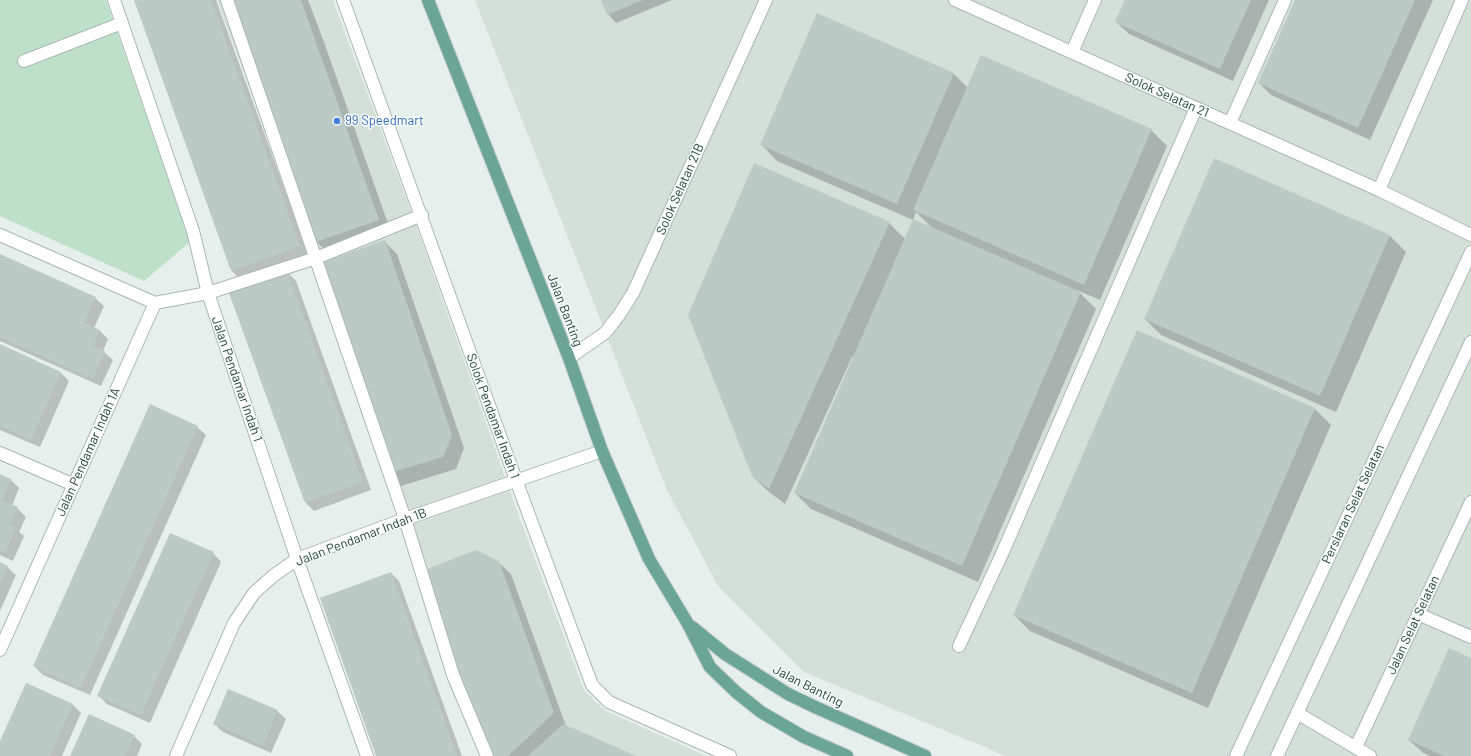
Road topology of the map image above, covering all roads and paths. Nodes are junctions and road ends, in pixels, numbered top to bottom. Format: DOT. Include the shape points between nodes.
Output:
graph roads {
  1 [pos="114,0"];
  2 [pos="227,0"];
  3 [pos="343,0"];
  4 [pos="428,0"];
  5 [pos="766,0"];
  6 [pos="955,0"];
  7 [pos="1095,0"];
  8 [pos="1286,0"];
  9 [pos="1462,0"];
  10 [pos="122,23"];
  11 [pos="1072,52"];
  12 [pos="24,61"];
  13 [pos="1196,108"];
  14 [pos="1230,123"];
  15 [pos="1379,190"];
  16 [pos="422,215"];
  17 [pos="0,235"];
  18 [pos="1471,236"];
  19 [pos="1471,252"];
  20 [pos="316,258"];
  21 [pos="208,293"];
  22 [pos="155,302"];
  23 [pos="1471,342"];
  24 [pos="568,358"];
  25 [pos="602,451"];
  26 [pos="0,453"];
  27 [pos="516,480"];
  28 [pos="74,485"];
  29 [pos="1471,502"];
  30 [pos="405,519"];
  31 [pos="297,559"];
  32 [pos="1418,614"];
  33 [pos="688,624"];
  34 [pos="1471,637"];
  35 [pos="959,646"];
  36 [pos="0,650"];
  37 [pos="1297,713"];
  38 [pos="1356,747"];
  39 [pos="176,756"];
  40 [pos="367,756"];
  41 [pos="487,756"];
  42 [pos="730,756"];
  43 [pos="847,756"];
  44 [pos="925,756"];
  45 [pos="1236,756"];
  46 [pos="1276,756"];
  47 [pos="1370,756"];
  1 -- 10 [label="street, Jalan Pendamar Indah 1"];
  2 -- 20 [label="street"];
  3 -- 16 [label="street, Solok Pendamar Indah 1"];
  4 -- 24 [label="main road, Jalan Banting"];
  5 -- 24 [label="street, Solok Selatan 21B" via="633,293 619,316 604,333"];
  6 -- 11 [label="street, Solok Selatan 21"];
  7 -- 11 [label="street"];
  8 -- 14 [label="street"];
  9 -- 15 [label="street"];
  10 -- 12 [label="street"];
  10 -- 21 [label="street, Jalan Pendamar Indah 1" via="193,231"];
  11 -- 13 [label="street, Solok Selatan 21"];
  13 -- 14 [label="street, Solok Selatan 21"];
  13 -- 35 [label="street" via="1002,554"];
  14 -- 15 [label="street, Solok Selatan 21"];
  15 -- 18 [label="street, Solok Selatan 21"];
  16 -- 20 [label="street"];
  16 -- 27 [label="street, Solok Pendamar Indah 1"];
  17 -- 22 [label="street"];
  19 -- 45 [label="street, Persiaran Selat Selatan"];
  20 -- 21 [label="street"];
  20 -- 30 [label="street"];
  21 -- 22 [label="street"];
  21 -- 31 [label="street, Jalan Pendamar Indah 1"];
  22 -- 28 [label="street, Jalan Pendamar Indah 1A"];
  23 -- 37 [label="street"];
  24 -- 25 [label="main road, Jalan Banting"];
  25 -- 27 [label="street, Jalan Pendamar Indah 1B"];
  25 -- 33 [label="main road, Jalan Banting" via="649,559"];
  26 -- 28 [label="street"];
  27 -- 30 [label="street, Jalan Pendamar Indah 1B"];
  27 -- 42 [label="street, Solok Pendamar Indah 1" via="592,685 609,702"];
  28 -- 36 [label="street, Jalan Pendamar Indah 1A"];
  29 -- 32 [label="street, Jalan Selat Selatan"];
  30 -- 31 [label="street, Jalan Pendamar Indah 1B"];
  30 -- 41 [label="street" via="453,675"];
  31 -- 39 [label="street, Jalan Pendamar Indah 1B" via="254,593 234,623"];
  31 -- 40 [label="street, Jalan Pendamar Indah 1"];
  32 -- 34 [label="street"];
  32 -- 38 [label="street, Jalan Selat Selatan"];
  33 -- 43 [label="main road, Jalan Banting" via="710,666 736,692 761,712 804,737"];
  33 -- 44 [label="main road, Jalan Banting" via="725,654 788,694"];
  37 -- 38 [label="street"];
  37 -- 46 [label="street"];
  38 -- 47 [label="street"];
}
